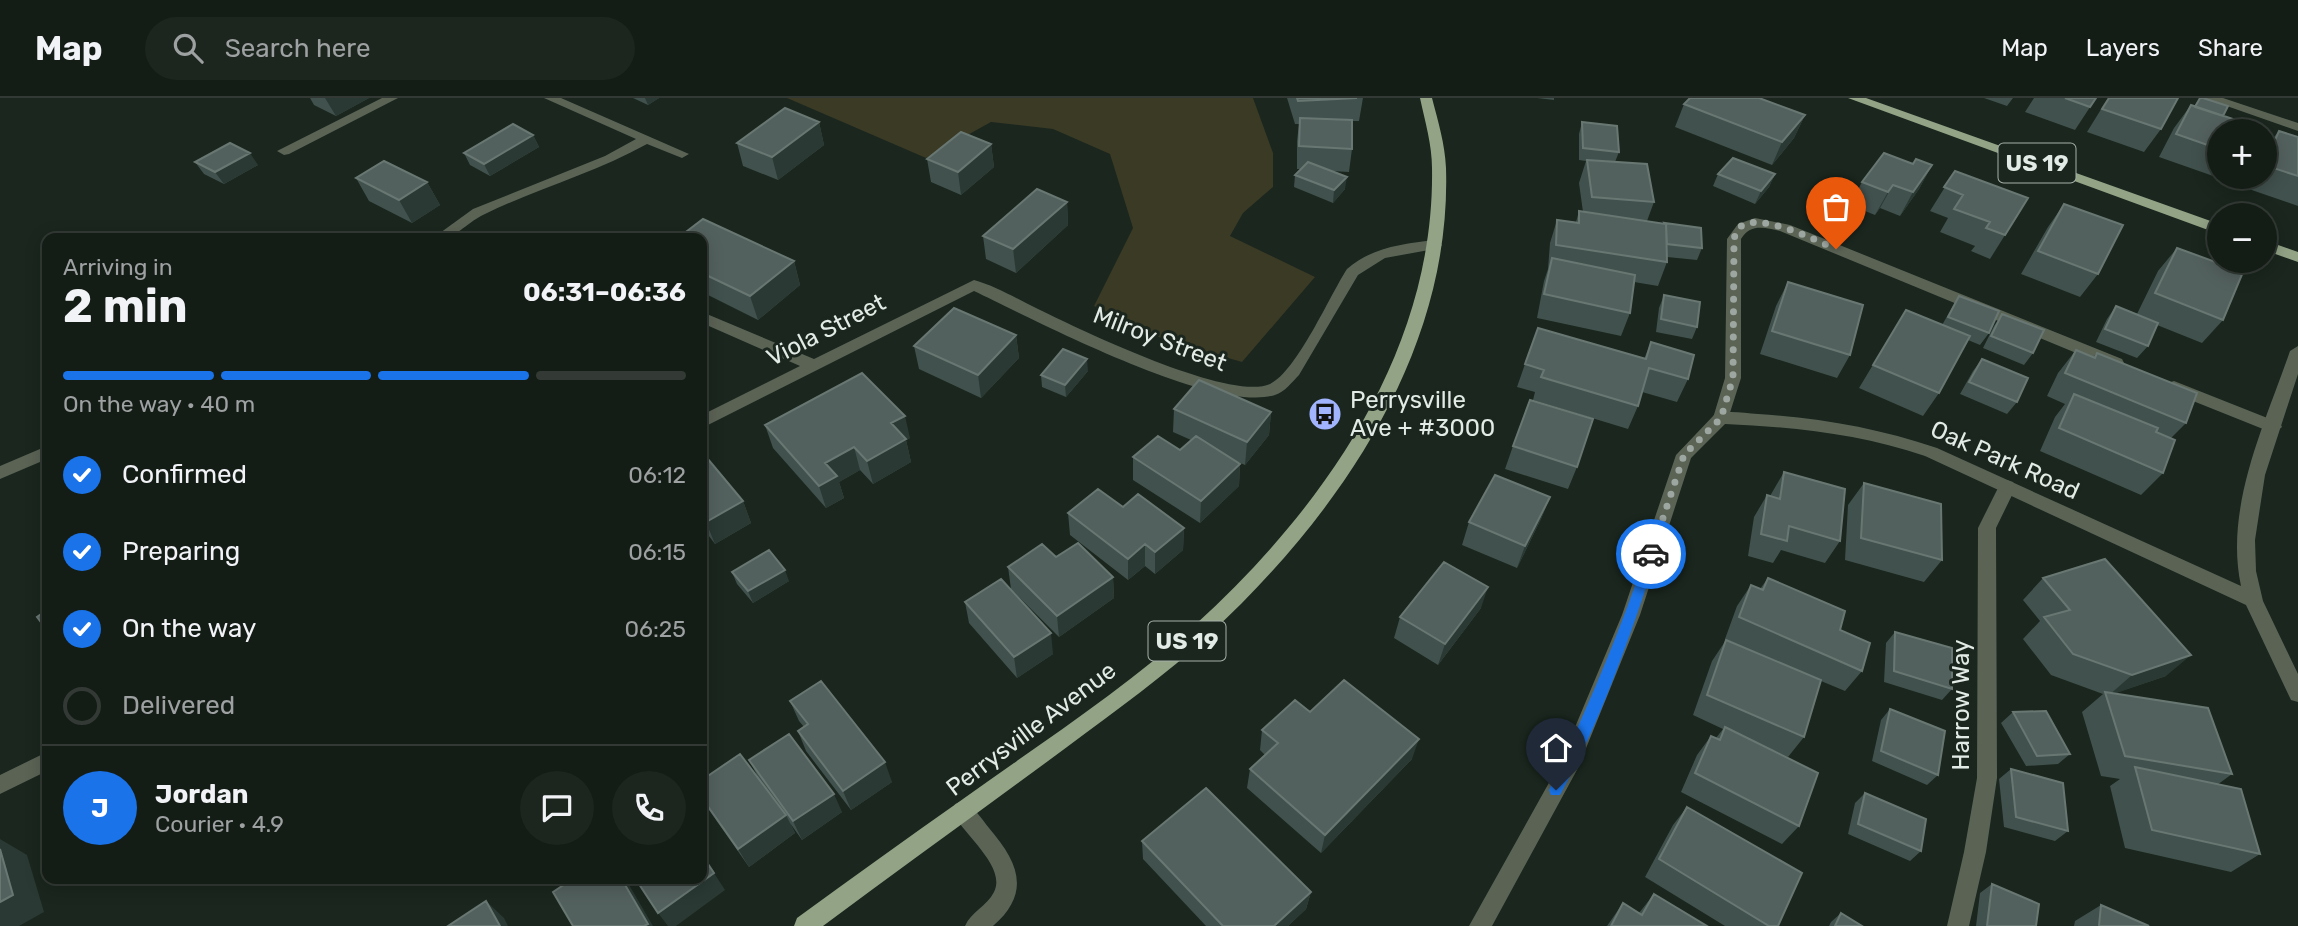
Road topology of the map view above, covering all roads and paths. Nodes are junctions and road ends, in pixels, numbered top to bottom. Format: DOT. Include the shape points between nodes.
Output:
graph roads {
  1 [pos="392,98"];
  2 [pos="550,98"];
  3 [pos="1426,98"];
  4 [pos="1854,98"];
  5 [pos="2210,98"];
  6 [pos="2298,127"];
  7 [pos="646,139"];
  8 [pos="284,151"];
  9 [pos="682,154"];
  10 [pos="2207,225"];
  11 [pos="447,233"];
  12 [pos="1435,245"];
  13 [pos="2277,250"];
  14 [pos="2298,257"];
  15 [pos="974,285"];
  16 [pos="707,319"];
  17 [pos="2298,351"];
  18 [pos="813,365"];
  19 [pos="2132,370"];
  20 [pos="2158,380"];
  21 [pos="1721,418"];
  22 [pos="707,419"];
  23 [pos="2274,427"];
  24 [pos="42,454"];
  25 [pos="0,473"];
  26 [pos="2007,487"];
  27 [pos="2253,600"];
  28 [pos="2298,694"];
  29 [pos="42,764"];
  30 [pos="0,785"];
  31 [pos="962,811"];
  32 [pos="804,926"];
  33 [pos="976,926"];
  34 [pos="1480,926"];
  35 [pos="1958,926"];
  1 -- 8 [label="street"];
  2 -- 7 [label="street"];
  3 -- 12 [label="main road, Perrysville Avenue / US 19" via="1439,167"];
  4 -- 10 [label="main road, US 19"];
  5 -- 6 [label="street"];
  7 -- 9 [label="street"];
  7 -- 11 [label="street" via="610,159 478,212"];
  12 -- 15 [label="street, Milroy Street" via="1387,252 1360,264 1293,373 1271,391 1256,394 1177,375"];
  12 -- 31 [label="main road, Perrysville Avenue / US 19" via="1418,317 1395,376 1371,425 1298,529 1203,629 1077,729"];
  13 -- 14 [label="main road"];
  15 -- 18 [label="street, Viola Street"];
  16 -- 18 [label="street"];
  17 -- 23 [label="street"];
  18 -- 22 [label="street, Viola Street"];
  19 -- 21 [label="street" via="1785,228 1747,223 1734,239 1733,378"];
  20 -- 23 [label="street"];
  21 -- 26 [label="street, Oak Park Road" via="1792,421 1892,437"];
  21 -- 34 [label="street" via="1684,455 1631,615 1568,768"];
  23 -- 27 [label="street" via="2248,508 2245,550"];
  24 -- 25 [label="street"];
  26 -- 27 [label="street, Oak Park Road"];
  26 -- 35 [label="street, Harrow Way" via="1987,528 1987,778"];
  27 -- 28 [label="street"];
  29 -- 30 [label="street"];
  31 -- 32 [label="main road, Perrysville Avenue / US 19"];
  31 -- 33 [label="street" via="1003,864 1009,889 1004,902"];
}
